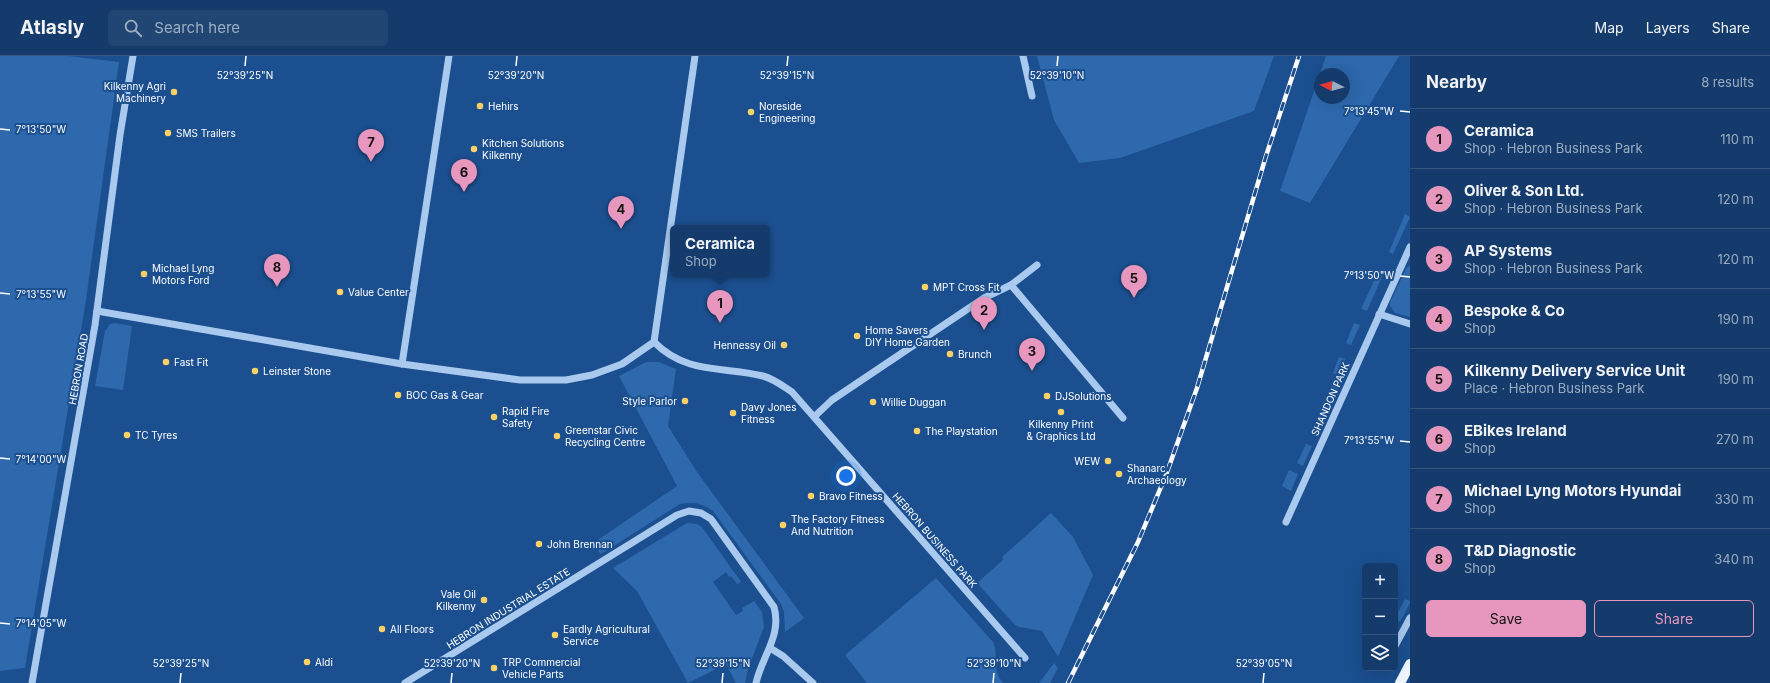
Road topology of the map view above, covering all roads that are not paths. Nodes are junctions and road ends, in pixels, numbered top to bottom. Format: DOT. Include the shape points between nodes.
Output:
graph roads {
  1 [pos="133,56"];
  2 [pos="449,56"];
  3 [pos="695,56"];
  4 [pos="1023,56"];
  5 [pos="1032,96"];
  6 [pos="671,225"];
  7 [pos="670,230"];
  8 [pos="1410,246"];
  9 [pos="1037,265"];
  10 [pos="1011,285"];
  11 [pos="97,311"];
  12 [pos="1379,314"];
  13 [pos="1410,324"];
  14 [pos="654,342"];
  15 [pos="402,364"];
  16 [pos="815,416"];
  17 [pos="1124,418"];
  18 [pos="1286,522"];
  19 [pos="1410,618"];
  20 [pos="1398,640"];
  21 [pos="770,648"];
  22 [pos="1025,658"];
  23 [pos="1410,664"];
  24 [pos="32,683"];
  25 [pos="405,683"];
  26 [pos="756,683"];
  27 [pos="813,683"];
  28 [pos="1400,683"];
  1 -- 11 [label="street, HEBRON ROAD"];
  2 -- 15 [label="street"];
  3 -- 6 [label="street"];
  4 -- 5 [label="street"];
  7 -- 14 [label="street"];
  8 -- 12 [label="street, SHANDON PARK"];
  9 -- 10 [label="street"];
  10 -- 16 [label="street" via="984,298 832,400"];
  10 -- 17 [label="street"];
  11 -- 15 [label="street"];
  11 -- 24 [label="street, HEBRON ROAD"];
  12 -- 13 [label="street"];
  12 -- 18 [label="street, SHANDON PARK"];
  14 -- 15 [label="street" via="622,364 592,375 566,380 520,380"];
  14 -- 16 [label="street, HEBRON BUSINESS PARK" via="687,364 774,380 792,392"];
  16 -- 22 [label="street, HEBRON BUSINESS PARK"];
  19 -- 20 [label="street"];
  21 -- 25 [label="street, HEBRON INDUSTRIAL ESTATE" via="777,628 774,607 711,519 701,513 689,511 677,515"];
  21 -- 26 [label="street, HEBRON INDUSTRIAL ESTATE"];
  21 -- 27 [label="street" via="783,656"];
  23 -- 28 [label="main road"];
}
